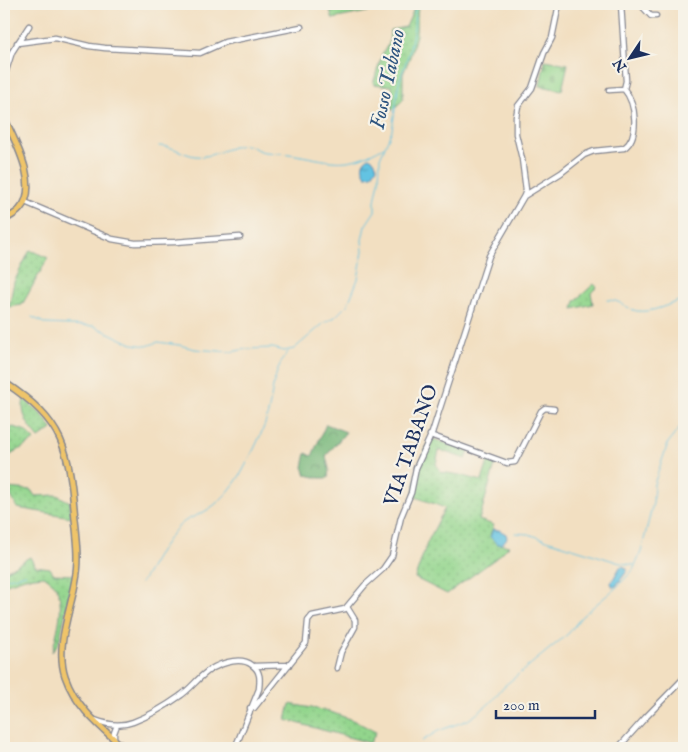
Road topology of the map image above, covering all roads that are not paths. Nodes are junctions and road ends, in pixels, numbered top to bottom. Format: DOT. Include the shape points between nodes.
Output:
graph roads {
  1 [pos="559,4"];
  2 [pos="621,4"];
  3 [pos="640,4"];
  4 [pos="656,16"];
  5 [pos="29,26"];
  6 [pos="301,28"];
  7 [pos="17,43"];
  8 [pos="4,77"];
  9 [pos="624,89"];
  10 [pos="609,90"];
  11 [pos="4,117"];
  12 [pos="524,196"];
  13 [pos="25,202"];
  14 [pos="4,220"];
  15 [pos="240,238"];
  16 [pos="4,382"];
  17 [pos="554,409"];
  18 [pos="430,436"];
  19 [pos="347,607"];
  20 [pos="289,665"];
  21 [pos="255,666"];
  22 [pos="337,668"];
  23 [pos="684,678"];
  24 [pos="250,708"];
  25 [pos="94,720"];
  26 [pos="114,726"];
  27 [pos="106,731"];
  28 [pos="114,739"];
  29 [pos="124,748"];
  30 [pos="235,748"];
  31 [pos="618,748"];
  1 -- 12 [label="street" via="552,38 532,88 518,106 516,134 522,159"];
  2 -- 9 [label="street, VIA TABANO"];
  3 -- 4 [label="street" via="651,16"];
  5 -- 7 [label="street"];
  6 -- 7 [label="street" via="225,42 200,53 187,54 105,48 55,38"];
  7 -- 8 [label="street"];
  9 -- 10 [label="street"];
  9 -- 12 [label="street, VIA TABANO" via="634,108 634,131 627,146 584,155"];
  11 -- 13 [label="main road" via="24,160"];
  12 -- 18 [label="street, VIA TABANO" via="489,256"];
  13 -- 14 [label="main road"];
  13 -- 15 [label="street" via="112,239 167,242"];
  16 -- 25 [label="main road" via="24,395 52,423 68,458 77,577 62,659 73,694"];
  17 -- 18 [label="street" via="541,411 512,464"];
  18 -- 19 [label="street, VIA TABANO" via="416,468 392,556"];
  19 -- 20 [label="street" via="339,612 312,616 308,621 306,643"];
  19 -- 22 [label="street" via="355,620 355,627"];
  20 -- 21 [label="street"];
  20 -- 24 [label="street" via="254,708"];
  21 -- 24 [label="street" via="260,680"];
  21 -- 26 [label="street" via="242,660 212,668 182,695 142,718"];
  23 -- 31 [label="street"];
  24 -- 30 [label="street"];
  25 -- 26 [label="street"];
  25 -- 27 [label="main road"];
  26 -- 27 [label="street"];
  26 -- 28 [label="street"];
  27 -- 28 [label="main road"];
  28 -- 29 [label="main road"];
}
